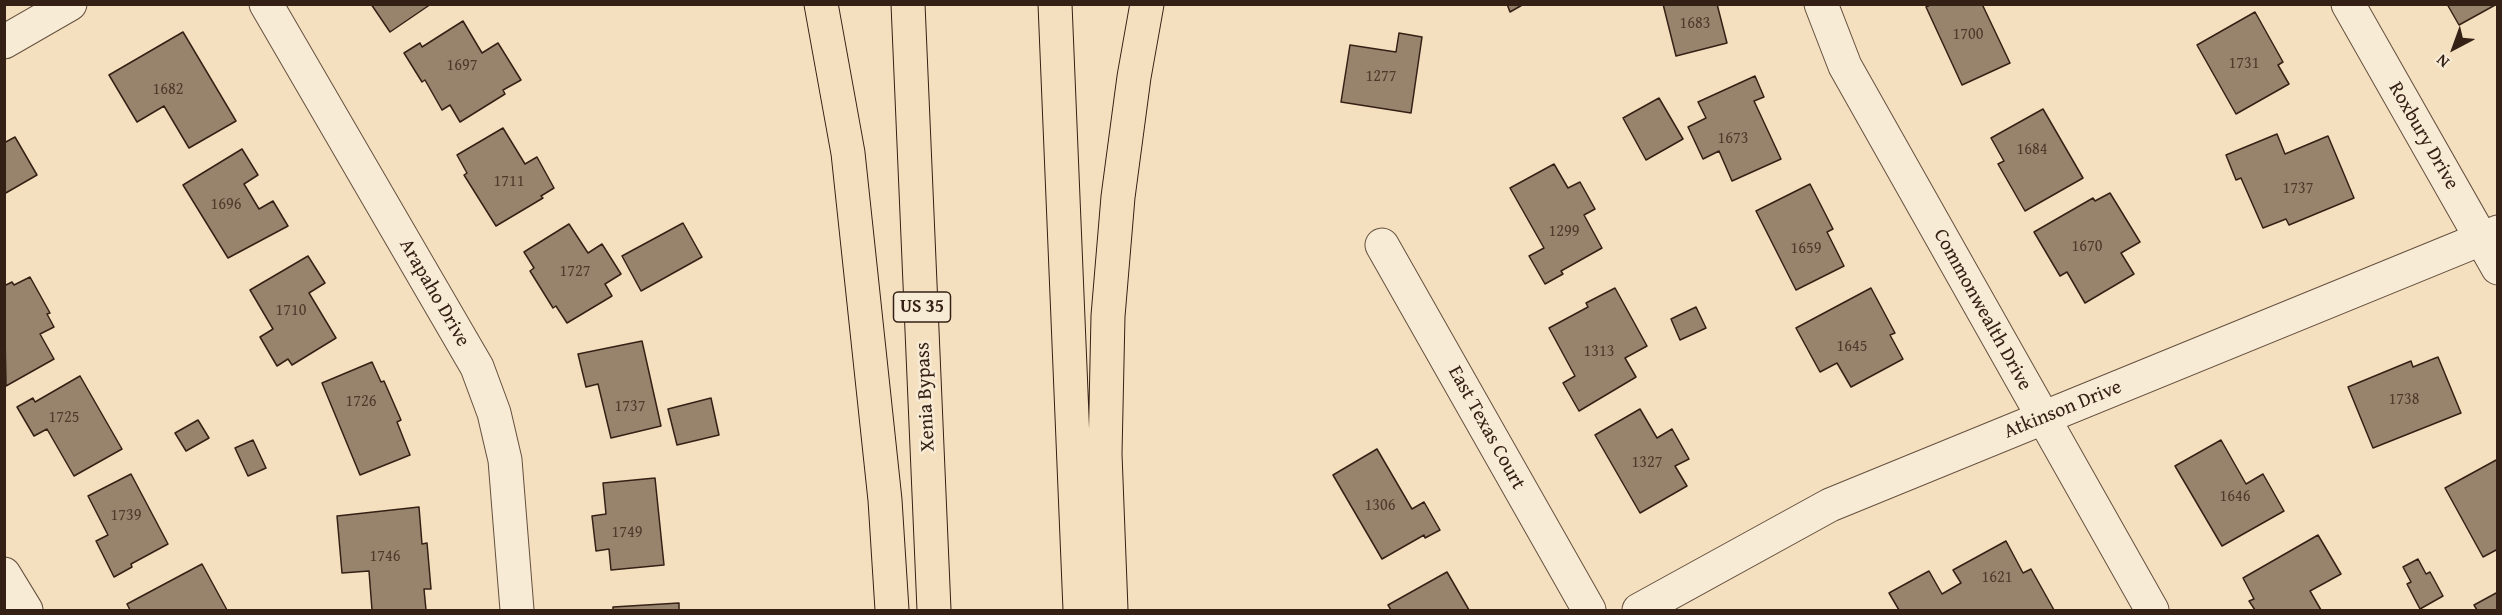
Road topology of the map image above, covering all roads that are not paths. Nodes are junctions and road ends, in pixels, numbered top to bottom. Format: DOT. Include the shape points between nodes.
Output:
graph roads {
  1 [pos="70,4"];
  2 [pos="266,4"];
  3 [pos="821,4"];
  4 [pos="908,4"];
  5 [pos="1055,4"];
  6 [pos="1147,4"];
  7 [pos="1821,4"];
  8 [pos="2348,4"];
  9 [pos="4,42"];
  10 [pos="2489,235"];
  11 [pos="1382,245"];
  12 [pos="2498,268"];
  13 [pos="2043,418"];
  14 [pos="4,573"];
  15 [pos="26,610"];
  16 [pos="517,610"];
  17 [pos="892,610"];
  18 [pos="934,610"];
  19 [pos="1080,610"];
  20 [pos="1111,610"];
  21 [pos="1589,610"];
  22 [pos="1639,610"];
  23 [pos="2152,610"];
  1 -- 9 [label="street"];
  2 -- 16 [label="street, Arapaho Drive" via="477,367 495,413 505,460"];
  3 -- 17 [label="highway" via="849,165 885,500"];
  4 -- 18 [label="highway, Xenia Bypass / US 35"];
  5 -- 19 [label="highway"];
  6 -- 20 [label="highway" via="1118,197 1108,316 1105,454"];
  7 -- 13 [label="street, Commonwealth Drive" via="1845,66"];
  8 -- 10 [label="street, Roxbury Drive"];
  10 -- 12 [label="street, Roxbury Drive"];
  10 -- 13 [label="street, Atkinson Drive"];
  11 -- 21 [label="street, East Texas Court"];
  13 -- 22 [label="street, Atkinson Drive" via="1830,505"];
  13 -- 23 [label="street, Commonwealth Drive"];
  14 -- 15 [label="street"];
}
